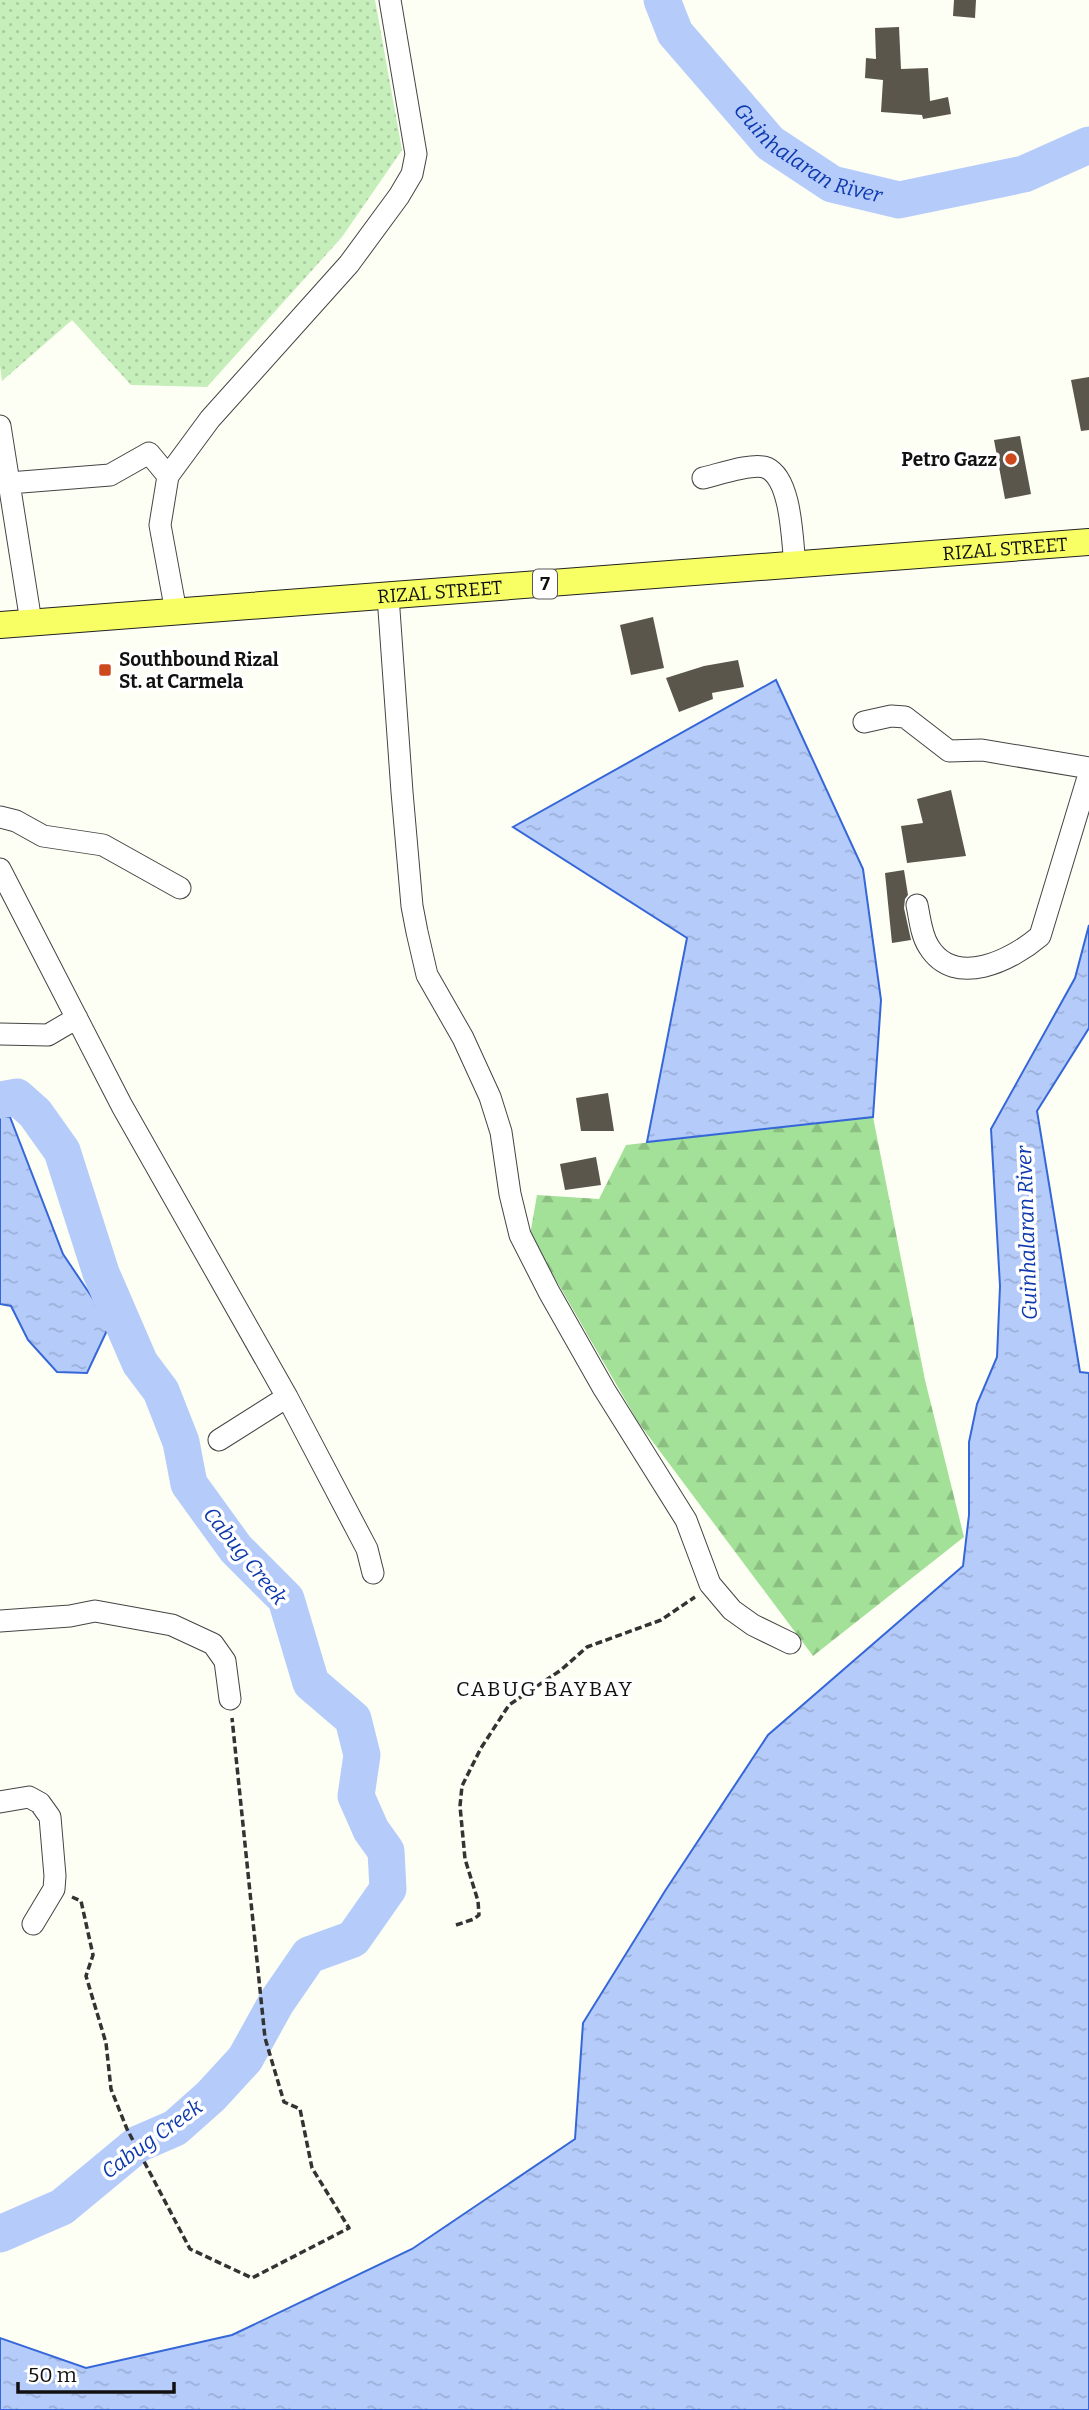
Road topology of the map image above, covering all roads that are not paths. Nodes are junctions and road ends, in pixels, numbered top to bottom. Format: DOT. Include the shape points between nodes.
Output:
graph roads {
  1 [pos="390,0"];
  2 [pos="0,426"];
  3 [pos="168,476"];
  4 [pos="703,478"];
  5 [pos="9,483"];
  6 [pos="1089,542"];
  7 [pos="795,565"];
  8 [pos="388,596"];
  9 [pos="176,612"];
  10 [pos="31,622"];
  11 [pos="0,625"];
  12 [pos="864,722"];
  13 [pos="1089,768"];
  14 [pos="1089,774"];
  15 [pos="0,817"];
  16 [pos="0,869"];
  17 [pos="180,888"];
  18 [pos="917,905"];
  19 [pos="77,1017"];
  20 [pos="0,1034"];
  21 [pos="287,1397"];
  22 [pos="219,1440"];
  23 [pos="373,1573"];
  24 [pos="0,1621"];
  25 [pos="790,1643"];
  26 [pos="230,1699"];
  27 [pos="0,1801"];
  28 [pos="33,1924"];
  1 -- 3 [label="street" via="416,154 412,174 349,264 209,419"];
  2 -- 5 [label="street"];
  3 -- 5 [label="street" via="149,453 110,475"];
  3 -- 9 [label="street" via="160,525"];
  4 -- 7 [label="street" via="757,467 775,475 786,495"];
  5 -- 10 [label="street"];
  6 -- 7 [label="main road, RIZAL STREET / 7"];
  7 -- 8 [label="main road, RIZAL STREET / 7"];
  8 -- 9 [label="main road, RIZAL STREET / 7"];
  8 -- 25 [label="street" via="412,906 427,975 490,1097 520,1235 604,1389 686,1520 710,1584 732,1610"];
  9 -- 10 [label="main road, RIZAL STREET / 7"];
  10 -- 11 [label="main road, RIZAL STREET / 7"];
  12 -- 13 [label="street" via="905,717 949,751 982,750"];
  14 -- 18 [label="street" via="1040,936 1028,947 982,967 963,969 947,964 924,938"];
  15 -- 17 [label="street" via="43,836 103,845"];
  16 -- 19 [label="street"];
  19 -- 20 [label="street" via="48,1035"];
  19 -- 21 [label="street" via="122,1106"];
  21 -- 22 [label="street"];
  21 -- 23 [label="street" via="367,1549"];
  24 -- 26 [label="street" via="95,1611 172,1625 213,1644 225,1661"];
  27 -- 28 [label="street" via="29,1797 48,1814 54,1889"];
}
